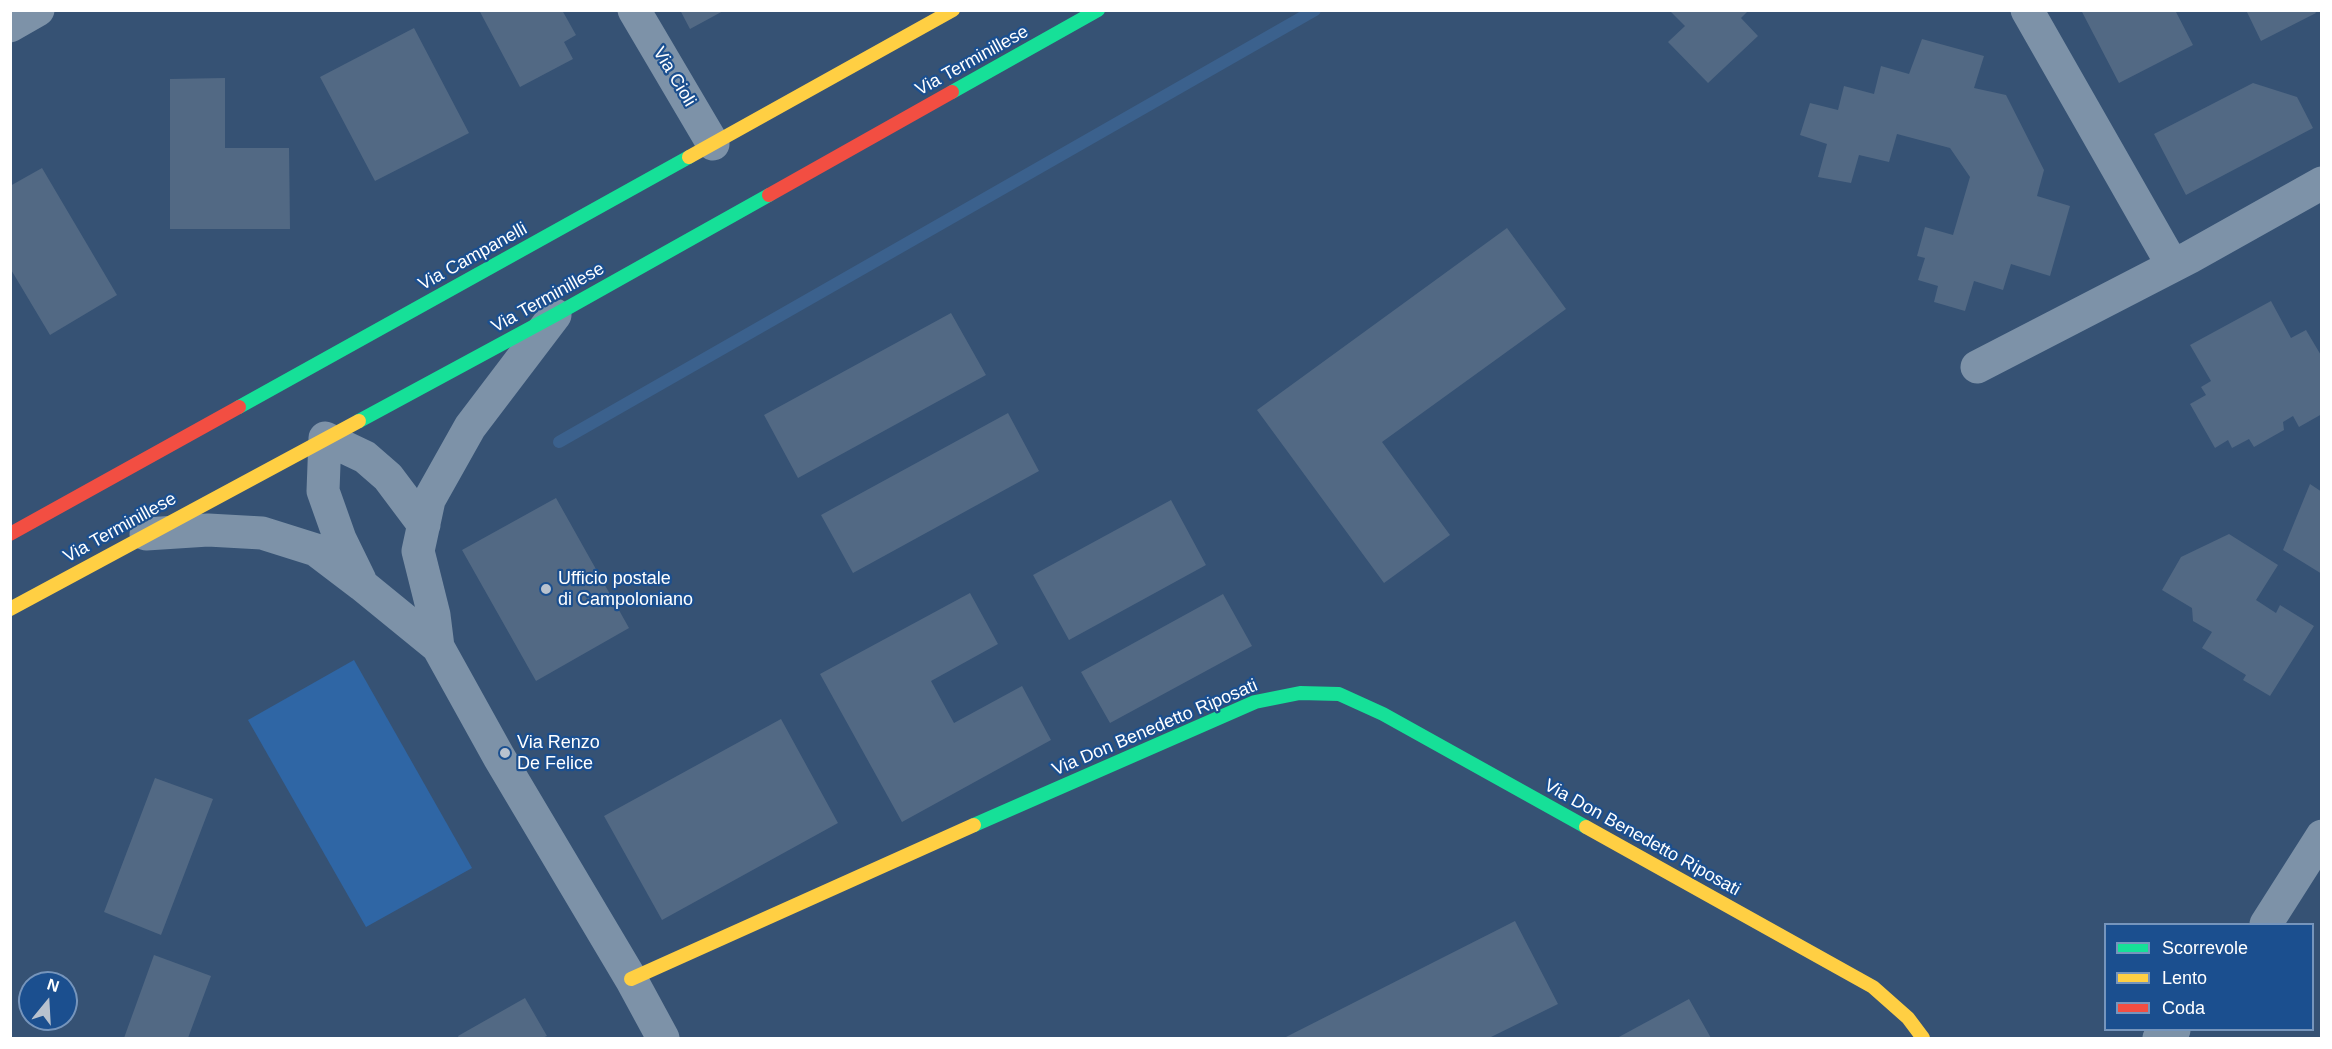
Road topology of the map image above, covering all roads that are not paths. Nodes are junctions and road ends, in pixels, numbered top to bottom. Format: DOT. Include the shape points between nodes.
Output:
graph roads {
  1 [pos="38,10"];
  2 [pos="634,10"];
  3 [pos="953,10"];
  4 [pos="1098,10"];
  5 [pos="2027,10"];
  6 [pos="10,26"];
  7 [pos="713,144"];
  8 [pos="2322,183"];
  9 [pos="2173,266"];
  10 [pos="555,315"];
  11 [pos="1977,367"];
  12 [pos="325,438"];
  13 [pos="424,525"];
  14 [pos="10,534"];
  15 [pos="146,534"];
  16 [pos="362,585"];
  17 [pos="10,609"];
  18 [pos="438,647"];
  19 [pos="2322,836"];
  20 [pos="2267,923"];
  21 [pos="631,979"];
  22 [pos="663,1038"];
  23 [pos="1923,1038"];
  1 -- 6 [label="street"];
  2 -- 7 [label="street, Via Cioli"];
  3 -- 7 [label="street, Via Campanelli"];
  4 -- 10 [label="street, Via Terminillese"];
  5 -- 9 [label="street"];
  7 -- 14 [label="street, Via Campanelli"];
  8 -- 9 [label="street"];
  9 -- 11 [label="street"];
  10 -- 12 [label="street, Via Terminillese"];
  10 -- 13 [label="street" via="470,427 429,500"];
  12 -- 13 [label="street" via="365,457 388,477"];
  12 -- 15 [label="street, Via Terminillese"];
  12 -- 16 [label="street" via="323,490"];
  13 -- 18 [label="street" via="418,551"];
  15 -- 16 [label="street" via="208,530 262,533 316,550"];
  15 -- 17 [label="street, Via Terminillese"];
  16 -- 18 [label="street"];
  18 -- 21 [label="street"];
  19 -- 20 [label="street"];
  21 -- 22 [label="street"];
  21 -- 23 [label="street, Via Don Benedetto Riposati" via="1255,702 1300,693 1339,694 1383,714 1873,987 1908,1018"];
}
